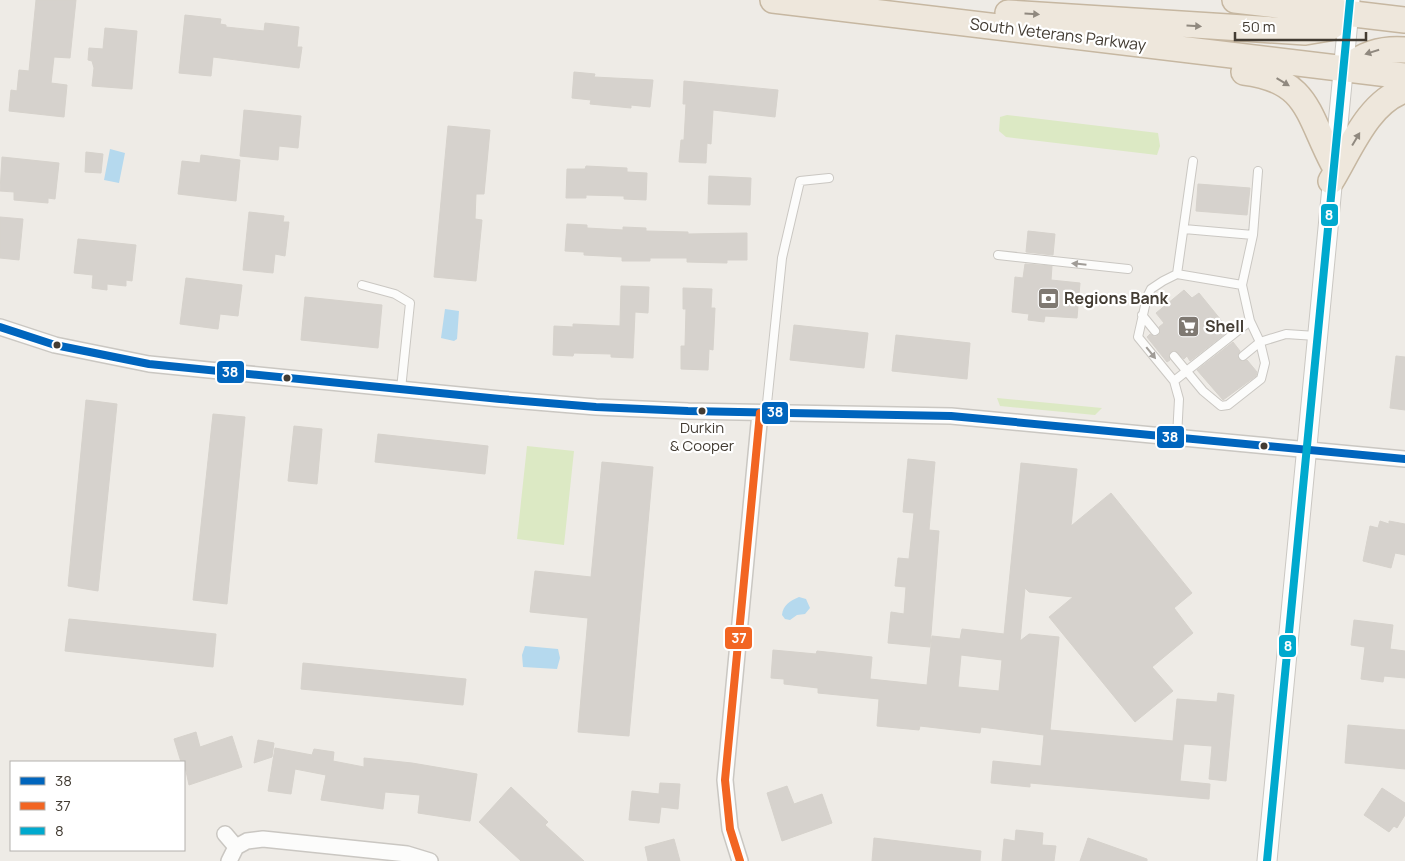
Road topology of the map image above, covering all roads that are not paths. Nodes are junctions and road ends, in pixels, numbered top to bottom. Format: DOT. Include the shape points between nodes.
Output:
graph roads {
  1 [pos="773,0"];
  2 [pos="1244,0"];
  3 [pos="826,6"];
  4 [pos="1349,7"];
  5 [pos="1405,20"];
  6 [pos="1031,31"];
  7 [pos="1405,50"];
  8 [pos="1343,69"];
  9 [pos="1405,76"];
  10 [pos="1405,90"];
  11 [pos="1193,161"];
  12 [pos="1258,171"];
  13 [pos="1332,172"];
  14 [pos="829,178"];
  15 [pos="1184,229"];
  16 [pos="1253,235"];
  17 [pos="998,255"];
  18 [pos="1128,269"];
  19 [pos="1177,274"];
  20 [pos="362,285"];
  21 [pos="1242,285"];
  22 [pos="1142,315"];
  23 [pos="1250,321"];
  24 [pos="0,327"];
  25 [pos="1154,331"];
  26 [pos="1316,336"];
  27 [pos="1260,342"];
  28 [pos="1174,356"];
  29 [pos="1243,356"];
  30 [pos="1186,371"];
  31 [pos="1174,381"];
  32 [pos="1209,385"];
  33 [pos="401,389"];
  34 [pos="1203,391"];
  35 [pos="763,413"];
  36 [pos="1177,437"];
  37 [pos="1307,450"];
  38 [pos="1405,459"];
  39 [pos="225,834"];
  40 [pos="233,854"];
  41 [pos="430,861"];
  42 [pos="740,861"];
  43 [pos="1266,861"];
  1 -- 3 [label="highway, South Veterans Parkway"];
  2 -- 4 [label="highway"];
  3 -- 4 [label="highway, one-way" via="975,10 1305,32 1329,28"];
  3 -- 6 [label="highway, South Veterans Parkway"];
  4 -- 5 [label="highway"];
  4 -- 8 [label="street"];
  6 -- 8 [label="highway, South Veterans Parkway"];
  6 -- 13 [label="highway, one-way" via="1089,53 1277,78 1299,94"];
  7 -- 8 [label="highway, one-way" via="1381,49 1364,55"];
  8 -- 9 [label="highway, South Veterans Parkway"];
  8 -- 13 [label="street"];
  13 -- 10 [label="highway, one-way" via="1376,110"];
  11 -- 15 [label="lane"];
  12 -- 16 [label="lane"];
  13 -- 26 [label="street"];
  14 -- 35 [label="lane" via="800,181 782,258"];
  15 -- 16 [label="lane"];
  15 -- 19 [label="lane"];
  16 -- 21 [label="lane"];
  18 -- 17 [label="lane, one-way"];
  19 -- 21 [label="lane"];
  19 -- 22 [label="lane" via="1151,289"];
  20 -- 33 [label="lane" via="395,294 410,303"];
  21 -- 23 [label="lane"];
  22 -- 25 [label="lane"];
  22 -- 31 [label="lane, one-way" via="1138,337"];
  23 -- 27 [label="lane"];
  23 -- 30 [label="lane"];
  24 -- 33 [label="street" via="74,350 149,364"];
  26 -- 27 [label="lane" via="1286,334"];
  26 -- 37 [label="street"];
  27 -- 29 [label="lane"];
  27 -- 34 [label="lane" via="1265,362 1259,382 1228,405 1221,406"];
  28 -- 30 [label="lane"];
  30 -- 31 [label="lane"];
  30 -- 34 [label="lane"];
  31 -- 36 [label="lane" via="1179,399"];
  32 -- 34 [label="lane"];
  33 -- 35 [label="street" via="596,407"];
  35 -- 36 [label="street" via="951,416"];
  35 -- 42 [label="street" via="725,780 730,829"];
  36 -- 37 [label="street"];
  37 -- 38 [label="street"];
  37 -- 43 [label="street"];
  39 -- 40 [label="street"];
  40 -- 41 [label="street" via="248,841 262,839 408,854"];
}
